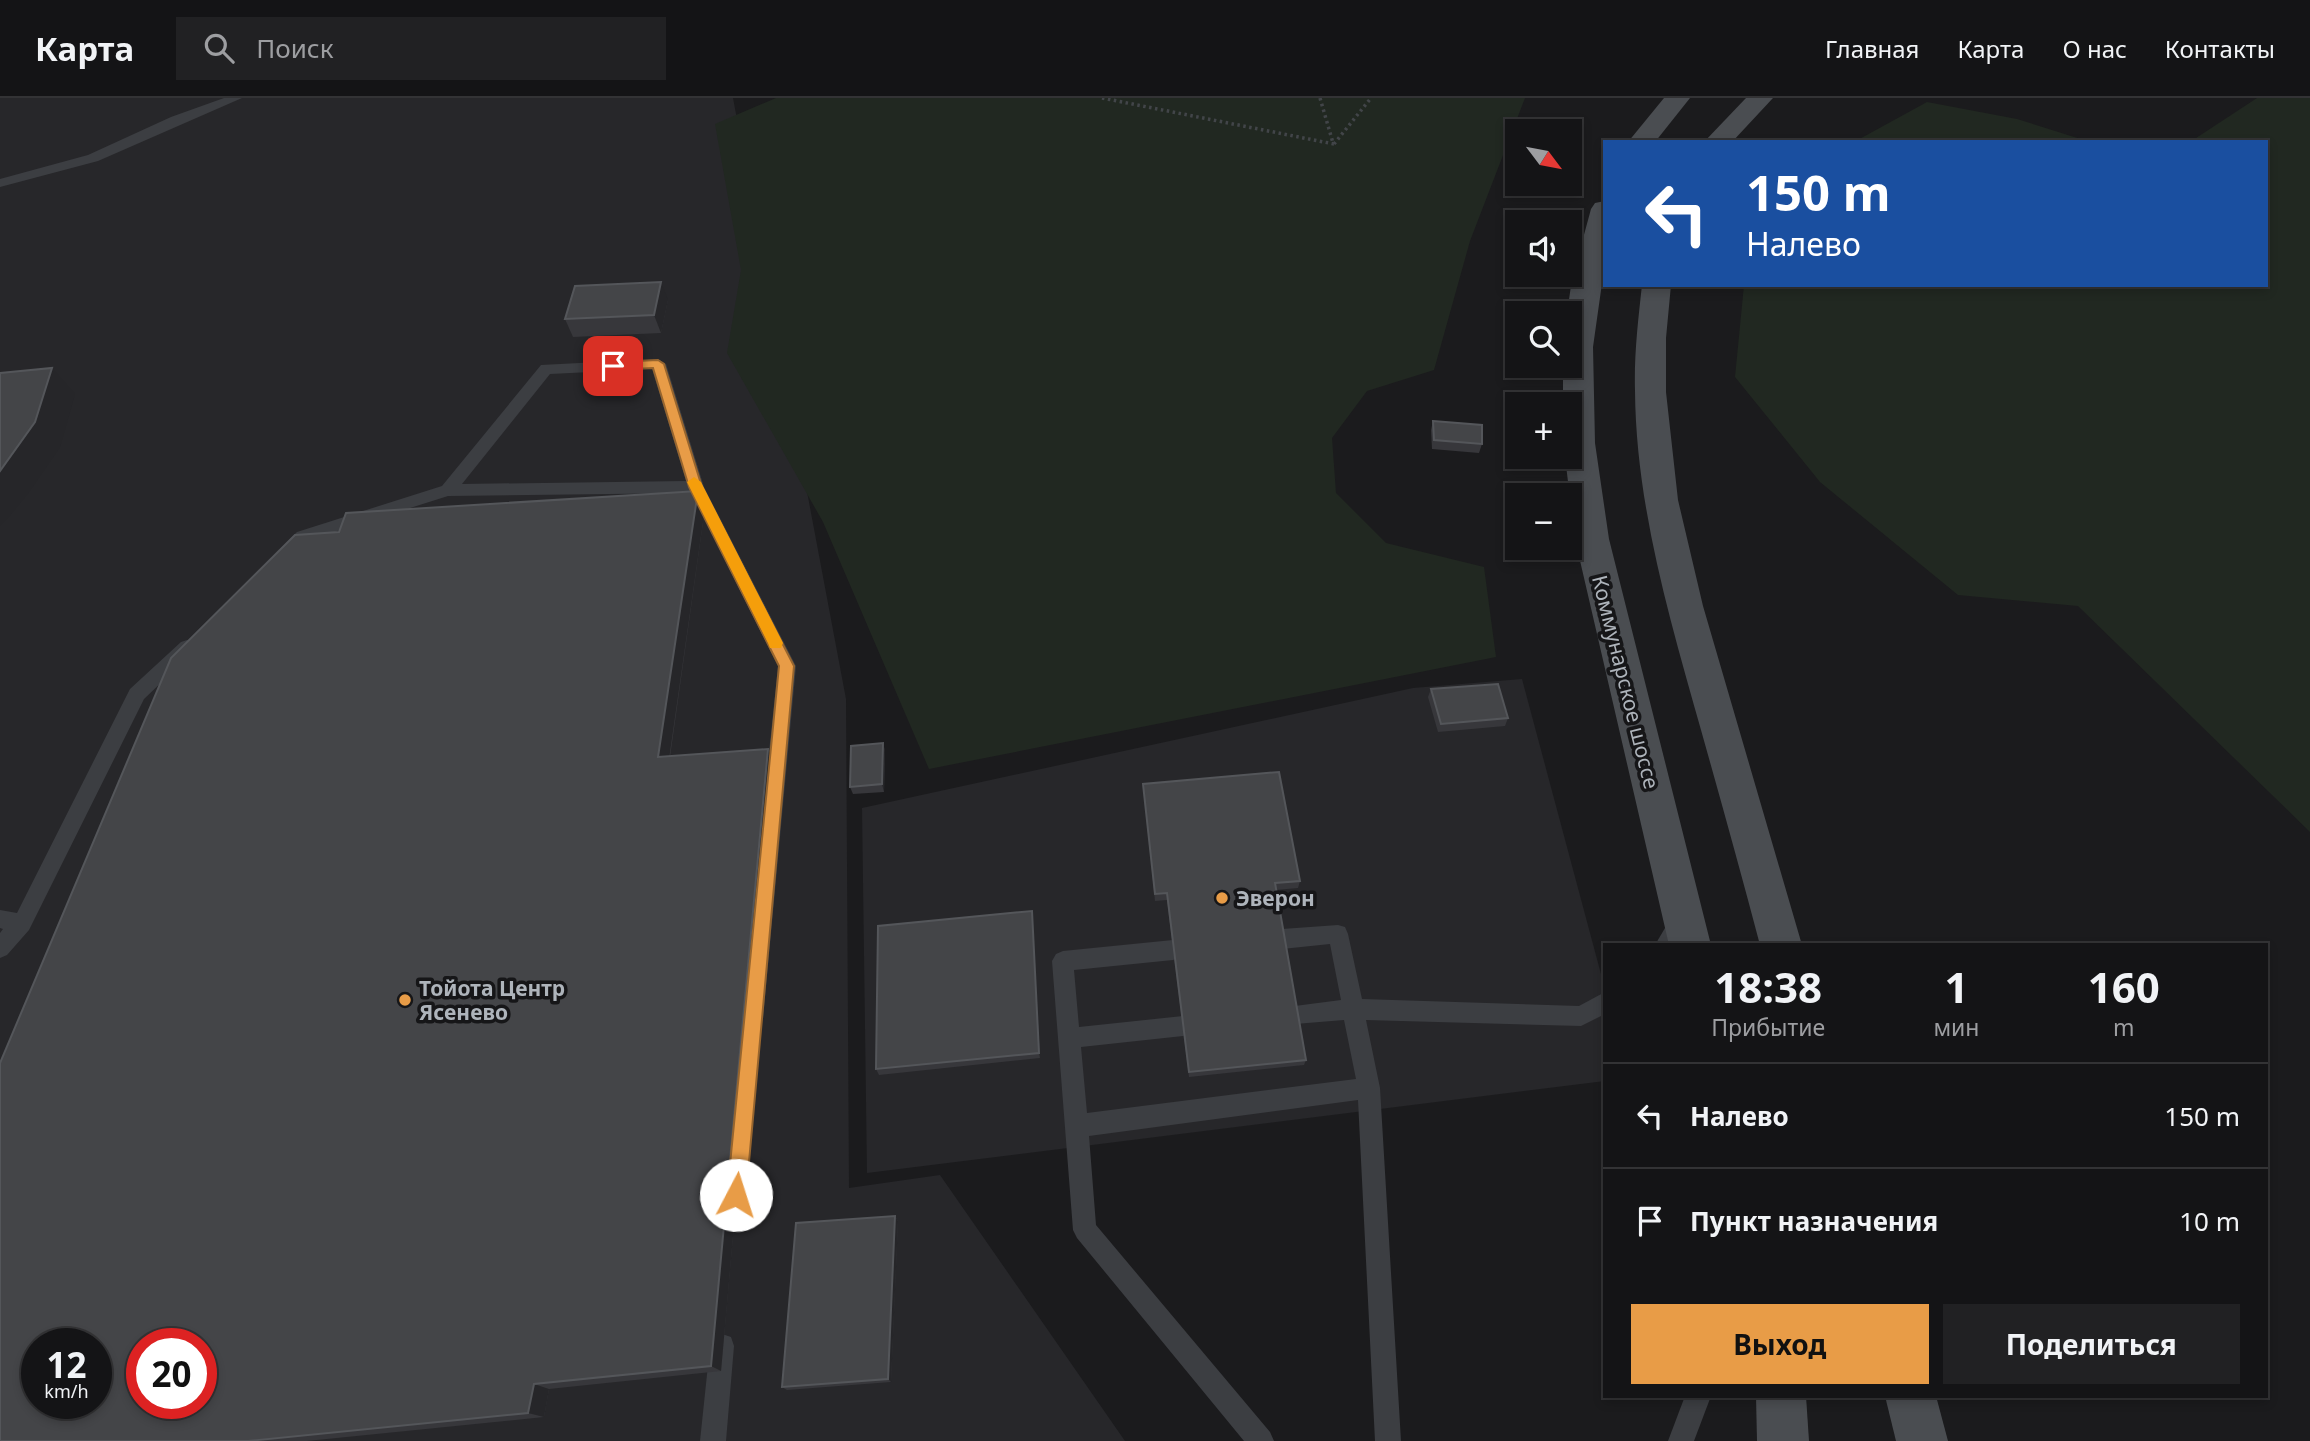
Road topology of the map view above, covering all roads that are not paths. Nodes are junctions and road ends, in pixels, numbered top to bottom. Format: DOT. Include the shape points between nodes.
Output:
graph roads {
  1 [pos="236,98"];
  2 [pos="1677,98"];
  3 [pos="1760,98"];
  4 [pos="1643,140"];
  5 [pos="1719,140"];
  6 [pos="0,183"];
  7 [pos="1603,216"];
  8 [pos="1657,287"];
  9 [pos="696,487"];
  10 [pos="447,490"];
  11 [pos="273,564"];
  12 [pos="205,629"];
  13 [pos="0,919"];
  14 [pos="22,923"];
  15 [pos="1679,936"];
  16 [pos="1282,939"];
  17 [pos="1781,943"];
  18 [pos="0,948"];
  19 [pos="1173,950"];
  20 [pos="1603,1003"];
  21 [pos="1353,1009"];
  22 [pos="1295,1014"];
  23 [pos="1183,1026"];
  24 [pos="1070,1038"];
  25 [pos="750,1045"];
  26 [pos="1369,1088"];
  27 [pos="1077,1126"];
  28 [pos="723,1332"];
  29 [pos="1697,1398"];
  30 [pos="1781,1398"];
  31 [pos="1911,1398"];
  32 [pos="713,1441"];
  33 [pos="1261,1441"];
  34 [pos="1388,1441"];
  35 [pos="1681,1441"];
  36 [pos="1783,1441"];
  37 [pos="1922,1441"];
  1 -- 6 [label="lane" via="93,158"];
  2 -- 4 [label="main road"];
  3 -- 5 [label="main road"];
  7 -- 15 [label="main road, Коммунарское шоссе" via="1586,279 1578,346 1579,443 1592,538"];
  8 -- 17 [label="main road" via="1649,355 1655,443 1670,544"];
  9 -- 10 [label="lane"];
  9 -- 10 [label="lane" via="658,364 546,369"];
  9 -- 25 [label="lane" via="787,666"];
  10 -- 11 [label="lane" via="303,536"];
  12 -- 14 [label="lane" via="137,694"];
  13 -- 14 [label="lane"];
  14 -- 18 [label="lane"];
  16 -- 21 [label="lane" via="1338,934"];
  19 -- 24 [label="lane" via="1063,961"];
  20 -- 21 [label="lane" via="1581,1016"];
  21 -- 22 [label="lane"];
  21 -- 26 [label="lane"];
  23 -- 24 [label="lane"];
  24 -- 27 [label="lane"];
  26 -- 27 [label="lane"];
  26 -- 34 [label="lane"];
  27 -- 33 [label="lane" via="1085,1230"];
  28 -- 32 [label="lane"];
  29 -- 35 [label="lane"];
  30 -- 36 [label="main road"];
  31 -- 37 [label="main road"];
}
